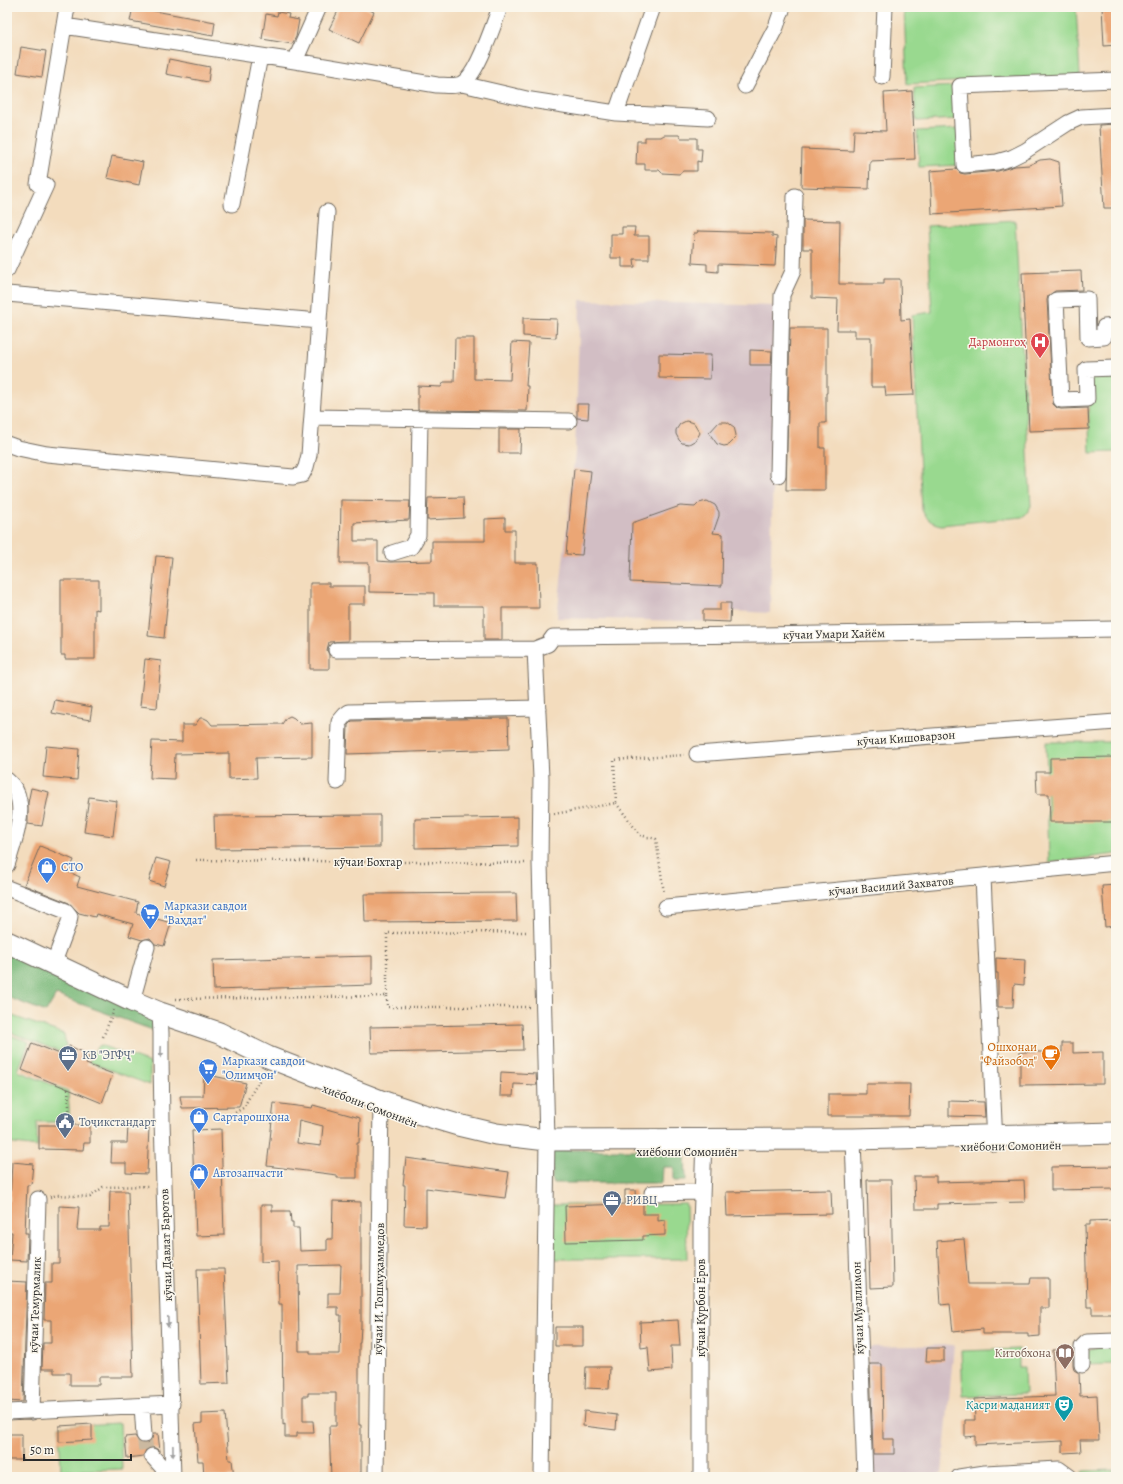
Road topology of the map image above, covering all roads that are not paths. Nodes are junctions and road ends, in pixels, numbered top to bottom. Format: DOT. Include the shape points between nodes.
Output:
graph roads {
  1 [pos="67,7"];
  2 [pos="319,7"];
  3 [pos="500,7"];
  4 [pos="653,7"];
  5 [pos="783,7"];
  6 [pos="885,7"];
  7 [pos="64,26"];
  8 [pos="260,56"];
  9 [pos="296,61"];
  10 [pos="882,77"];
  11 [pos="1116,80"];
  12 [pos="462,84"];
  13 [pos="745,86"];
  14 [pos="616,113"];
  15 [pos="1116,115"];
  16 [pos="708,118"];
  17 [pos="796,196"];
  18 [pos="232,204"];
  19 [pos="327,212"];
  20 [pos="7,270"];
  21 [pos="7,294"];
  22 [pos="319,321"];
  23 [pos="1116,326"];
  24 [pos="1116,368"];
  25 [pos="312,417"];
  26 [pos="420,419"];
  27 [pos="569,421"];
  28 [pos="7,444"];
  29 [pos="778,475"];
  30 [pos="392,554"];
  31 [pos="1116,628"];
  32 [pos="535,649"];
  33 [pos="336,650"];
  34 [pos="538,708"];
  35 [pos="1116,722"];
  36 [pos="697,754"];
  37 [pos="7,780"];
  38 [pos="336,782"];
  39 [pos="1116,863"];
  40 [pos="7,865"];
  41 [pos="983,877"];
  42 [pos="7,888"];
  43 [pos="666,907"];
  44 [pos="9,946"];
  45 [pos="147,947"];
  46 [pos="53,965"];
  47 [pos="127,998"];
  48 [pos="166,1006"];
  49 [pos="381,1106"];
  50 [pos="1116,1133"];
  51 [pos="995,1140"];
  52 [pos="853,1144"];
  53 [pos="1116,1144"];
  54 [pos="547,1145"];
  55 [pos="704,1146"];
  56 [pos="701,1192"];
  57 [pos="652,1193"];
  58 [pos="38,1199"];
  59 [pos="1116,1341"];
  60 [pos="1082,1365"];
  61 [pos="172,1404"];
  62 [pos="142,1406"];
  63 [pos="7,1412"];
  64 [pos="32,1412"];
  65 [pos="144,1435"];
  66 [pos="152,1456"];
  67 [pos="172,1477"];
  68 [pos="376,1477"];
  69 [pos="542,1477"];
  70 [pos="702,1477"];
  71 [pos="865,1477"];
  72 [pos="960,1477"];
  73 [pos="1070,1477"];
  1 -- 7 [label="street"];
  2 -- 9 [label="street"];
  3 -- 12 [label="street" via="483,52 470,76"];
  4 -- 14 [label="street"];
  5 -- 13 [label="street" via="776,27"];
  6 -- 10 [label="street"];
  7 -- 8 [label="street"];
  7 -- 20 [label="street" via="42,185"];
  8 -- 9 [label="street"];
  8 -- 18 [label="street"];
  9 -- 12 [label="street" via="436,85"];
  11 -- 15 [label="street" via="960,86 964,165 1011,158 1081,117"];
  12 -- 14 [label="street" via="531,100"];
  14 -- 16 [label="street"];
  17 -- 29 [label="street" via="794,271 782,295"];
  19 -- 22 [label="street"];
  21 -- 22 [label="street"];
  22 -- 25 [label="street"];
  23 -- 24 [label="street" via="1104,327 1104,337 1088,338 1087,299 1056,300 1061,400 1087,399 1086,369"];
  25 -- 26 [label="street"];
  25 -- 28 [label="street" via="306,468 302,475 293,477 47,454"];
  26 -- 27 [label="street"];
  26 -- 30 [label="street" via="418,536 411,547"];
  31 -- 32 [label="street, кӯчаи Умари Хайём" via="553,637 548,644"];
  32 -- 33 [label="street"];
  32 -- 34 [label="street"];
  34 -- 38 [label="street" via="349,712 339,722"];
  34 -- 54 [label="street"];
  35 -- 36 [label="street, кӯчаи Кишоварзон"];
  37 -- 40 [label="street" via="16,791 20,802"];
  39 -- 41 [label="street, кӯчаи Василий Захватов"];
  41 -- 43 [label="street, кӯчаи Василий Захватов"];
  41 -- 51 [label="street"];
  42 -- 46 [label="street" via="66,911 70,916"];
  44 -- 46 [label="highway"];
  45 -- 47 [label="street"];
  46 -- 47 [label="highway"];
  47 -- 48 [label="highway"];
  48 -- 49 [label="highway, хиёбони Сомониён" via="268,1057"];
  48 -- 49 [label="highway, хиёбони Сомониён" via="216,1044 265,1065"];
  48 -- 61 [label="street, кӯчаи Давлат Баротов, one-way" via="161,1057"];
  49 -- 54 [label="highway, хиёбони Сомониён"];
  49 -- 68 [label="street, кӯчаи И. Тошмуҳаммедов"];
  50 -- 51 [label="highway, хиёбони Сомониён"];
  51 -- 52 [label="highway, хиёбони Сомониён"];
  51 -- 53 [label="highway, хиёбони Сомониён"];
  52 -- 55 [label="highway, хиёбони Сомониён"];
  52 -- 71 [label="street, кӯчаи Муаллимон"];
  54 -- 55 [label="highway, хиёбони Сомониён"];
  54 -- 69 [label="street"];
  55 -- 56 [label="street, кӯчаи Қурбон Ёров"];
  56 -- 57 [label="street"];
  56 -- 70 [label="street, кӯчаи Қурбон Ёров"];
  58 -- 64 [label="street, кӯчаи Темурмалик"];
  59 -- 60 [label="street" via="1087,1342 1082,1347"];
  61 -- 62 [label="street"];
  61 -- 67 [label="street, кӯчаи Давлат Баротов, one-way"];
  62 -- 64 [label="street"];
  62 -- 65 [label="street"];
  63 -- 64 [label="street"];
  66 -- 67 [label="street"];
  72 -- 73 [label="street" via="1060,1469"];
}
